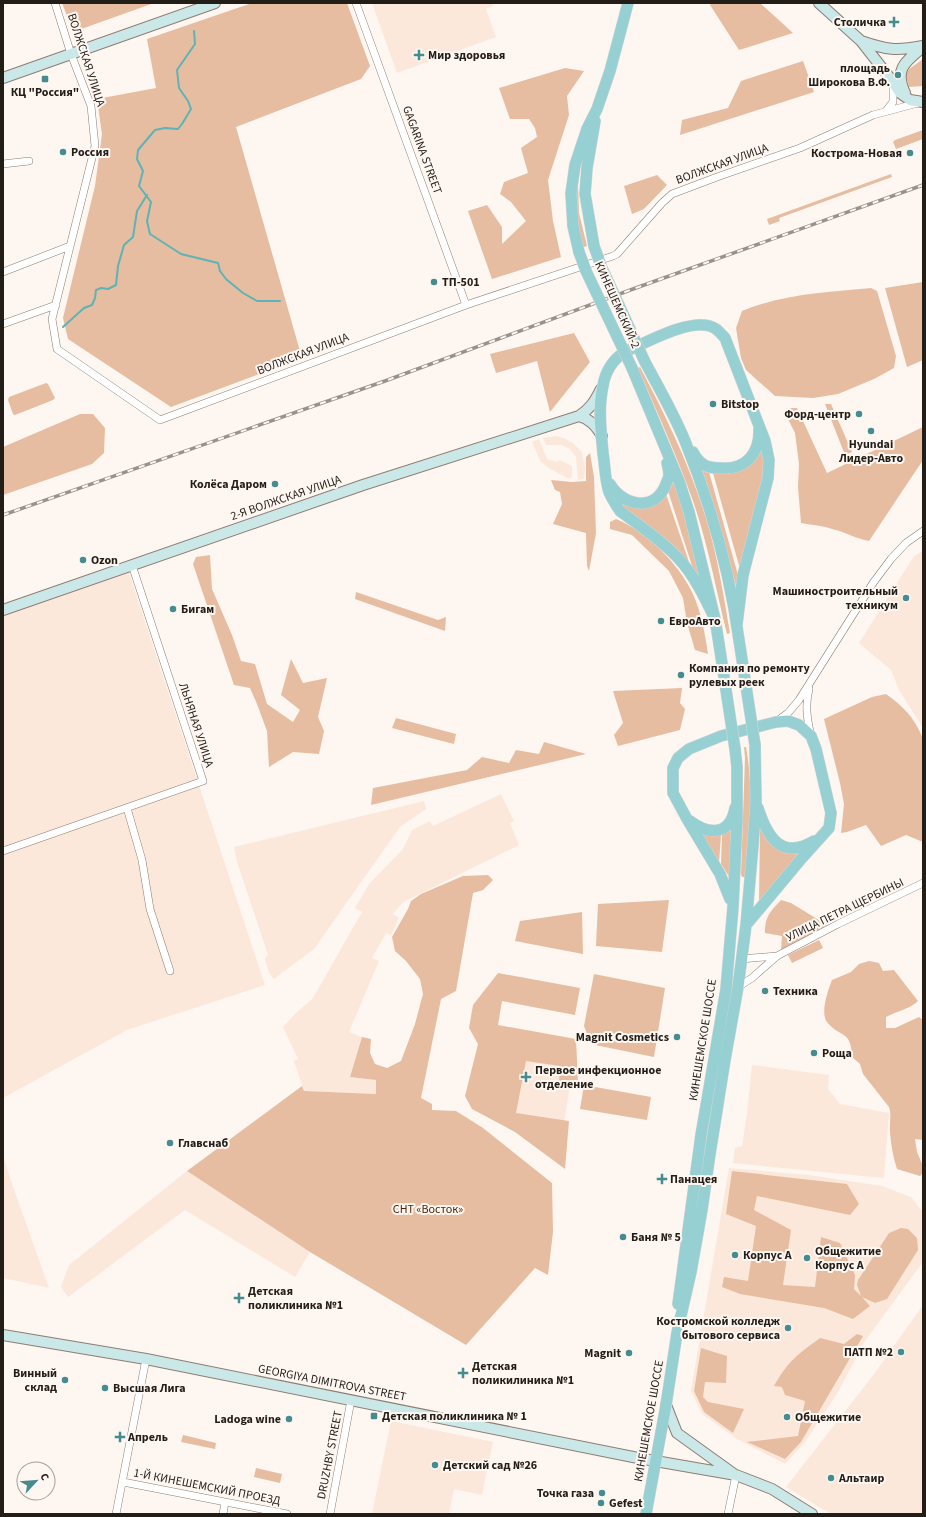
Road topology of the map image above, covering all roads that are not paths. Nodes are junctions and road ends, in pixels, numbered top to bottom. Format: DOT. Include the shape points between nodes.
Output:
graph roads {
  1 [pos="55,3"];
  2 [pos="215,3"];
  3 [pos="356,3"];
  4 [pos="628,3"];
  5 [pos="819,3"];
  6 [pos="861,40"];
  7 [pos="923,47"];
  8 [pos="71,54"];
  9 [pos="901,69"];
  10 [pos="3,78"];
  11 [pos="893,82"];
  12 [pos="910,100"];
  13 [pos="923,102"];
  14 [pos="597,108"];
  15 [pos="886,111"];
  16 [pos="29,161"];
  17 [pos="3,164"];
  18 [pos="70,246"];
  19 [pos="3,272"];
  20 [pos="56,305"];
  21 [pos="466,305"];
  22 [pos="3,324"];
  23 [pos="603,385"];
  24 [pos="579,416"];
  25 [pos="759,425"];
  26 [pos="602,436"];
  27 [pos="684,440"];
  28 [pos="665,450"];
  29 [pos="606,478"];
  30 [pos="923,531"];
  31 [pos="132,566"];
  32 [pos="3,610"];
  33 [pos="715,619"];
  34 [pos="737,624"];
  35 [pos="810,683"];
  36 [pos="776,722"];
  37 [pos="811,736"];
  38 [pos="738,791"];
  39 [pos="756,802"];
  40 [pos="127,808"];
  41 [pos="687,819"];
  42 [pos="819,838"];
  43 [pos="3,851"];
  44 [pos="923,883"];
  45 [pos="732,907"];
  46 [pos="746,925"];
  47 [pos="777,956"];
  48 [pos="742,959"];
  49 [pos="170,971"];
  50 [pos="738,987"];
  51 [pos="677,1333"];
  52 [pos="3,1335"];
  53 [pos="146,1359"];
  54 [pos="352,1400"];
  55 [pos="666,1405"];
  56 [pos="655,1462"];
  57 [pos="736,1475"];
  58 [pos="122,1482"];
  59 [pos="225,1502"];
  60 [pos="116,1514"];
  61 [pos="223,1514"];
  62 [pos="287,1514"];
  63 [pos="330,1514"];
  64 [pos="646,1514"];
  65 [pos="728,1514"];
  66 [pos="812,1514"];
  1 -- 8 [label="street, ВОЛЖСКАЯ УЛИЦА"];
  2 -- 8 [label="main road"];
  3 -- 21 [label="street, GAGARINA STREET"];
  4 -- 14 [label="main road"];
  5 -- 6 [label="main road"];
  6 -- 7 [label="main road" via="888,50"];
  6 -- 11 [label="main road"];
  7 -- 9 [label="main road"];
  8 -- 10 [label="main road"];
  8 -- 18 [label="street, ВОЛЖСКАЯ УЛИЦА" via="91,106 95,146"];
  9 -- 11 [label="street"];
  9 -- 12 [label="main road" via="902,84"];
  11 -- 12 [label="main road" via="900,94"];
  11 -- 15 [label="street" via="893,102"];
  12 -- 13 [label="main road"];
  13 -- 15 [label="street, ВОЛЖСКАЯ УЛИЦА"];
  14 -- 27 [label="main road, КИНЕШЕМСКИЙ-2, bridge" via="586,168 585,194 594,246 601,266"];
  14 -- 28 [label="main road, КИНЕШЕМСКИЙ-2, bridge" via="587,129 576,165 571,193 573,226 586,271 632,368"];
  15 -- 21 [label="street, ВОЛЖСКАЯ УЛИЦА" via="800,148 672,194 613,256"];
  16 -- 17 [label="street"];
  18 -- 19 [label="street"];
  18 -- 20 [label="street, ВОЛЖСКАЯ УЛИЦА"];
  20 -- 21 [label="street, ВОЛЖСКАЯ УЛИЦА" via="52,319 57,349 160,420"];
  20 -- 22 [label="street"];
  23 -- 24 [label="main road" via="596,400"];
  23 -- 25 [label="main road" via="615,358 623,353 676,329 705,325 716,328 725,338"];
  23 -- 26 [label="main road" via="600,422"];
  24 -- 26 [label="main road" via="586,418"];
  24 -- 31 [label="main road, 2-Я ВОЛЖСКАЯ УЛИЦА" via="363,485"];
  25 -- 27 [label="main road" via="760,440 757,450 740,466 728,469 710,468 703,464"];
  25 -- 34 [label="main road" via="769,460 768,478 743,575"];
  26 -- 29 [label="main road"];
  27 -- 34 [label="main road" via="703,488 716,531"];
  28 -- 29 [label="main road" via="669,476 664,489 653,500 644,503 627,500 614,490"];
  28 -- 33 [label="main road" via="689,512"];
  29 -- 33 [label="main road" via="610,493 620,511 662,542 680,559 704,596"];
  30 -- 35 [label="street" via="891,558"];
  31 -- 32 [label="main road, 2-Я ВОЛЖСКАЯ УЛИЦА"];
  31 -- 40 [label="street, ЛЬНЯНАЯ УЛИЦА" via="203,781"];
  33 -- 38 [label="main road, КИНЕШЕМСКОЕ ШОССЕ, bridge" via="738,767"];
  34 -- 39 [label="main road, bridge" via="755,745"];
  35 -- 36 [label="street" via="792,709"];
  35 -- 37 [label="street" via="806,702"];
  36 -- 37 [label="main road" via="788,721 799,724"];
  36 -- 41 [label="main road" via="721,736 689,749 678,758 673,768 673,793"];
  37 -- 42 [label="main road" via="818,756 830,813 829,828"];
  38 -- 41 [label="main road" via="733,816 722,828 706,830"];
  38 -- 45 [label="main road, КИНЕШЕМСКОЕ ШОССЕ"];
  39 -- 42 [label="main road" via="768,834 780,845 792,849 805,847"];
  39 -- 46 [label="main road, КИНЕШЕМСКОЕ ШОССЕ"];
  40 -- 43 [label="street, ЛЬНЯНАЯ УЛИЦА"];
  40 -- 49 [label="street" via="142,860 150,909"];
  41 -- 45 [label="main road" via="720,874"];
  42 -- 46 [label="main road"];
  44 -- 47 [label="street, УЛИЦА ПЕТРА ЩЕРБИНЫ"];
  45 -- 51 [label="main road, КИНЕШЕМСКОЕ ШОССЕ" via="726,989 689,1214 677,1311"];
  46 -- 48 [label="main road, КИНЕШЕМСКОЕ ШОССЕ"];
  47 -- 48 [label="street, УЛИЦА ПЕТРА ЩЕРБИНЫ"];
  47 -- 50 [label="street, УЛИЦА ПЕТРА ЩЕРБИНЫ"];
  48 -- 50 [label="main road, КИНЕШЕМСКОЕ ШОССЕ"];
  50 -- 51 [label="main road, КИНЕШЕМСКОЕ ШОССЕ" via="702,1210"];
  51 -- 55 [label="main road, КИНЕШЕМСКОЕ ШОССЕ"];
  52 -- 53 [label="main road, GEORGIYA DIMITROVA STREET"];
  53 -- 54 [label="main road, GEORGIYA DIMITROVA STREET"];
  53 -- 58 [label="street"];
  54 -- 56 [label="main road, GEORGIYA DIMITROVA STREET"];
  54 -- 63 [label="street, DRUZHBY STREET"];
  55 -- 56 [label="main road, КИНЕШЕМСКОЕ ШОССЕ"];
  55 -- 57 [label="main road" via="677,1433"];
  56 -- 57 [label="main road, GEORGIYA DIMITROVA STREET"];
  56 -- 64 [label="main road, КИНЕШЕМСКОЕ ШОССЕ"];
  57 -- 65 [label="street"];
  57 -- 66 [label="main road" via="772,1489"];
  58 -- 59 [label="street, 1-Й КИНЕШЕМСКИЙ ПРОЕЗД"];
  58 -- 60 [label="street"];
  59 -- 61 [label="street"];
  59 -- 62 [label="street, 1-Й КИНЕШЕМСКИЙ ПРОЕЗД"];
}
